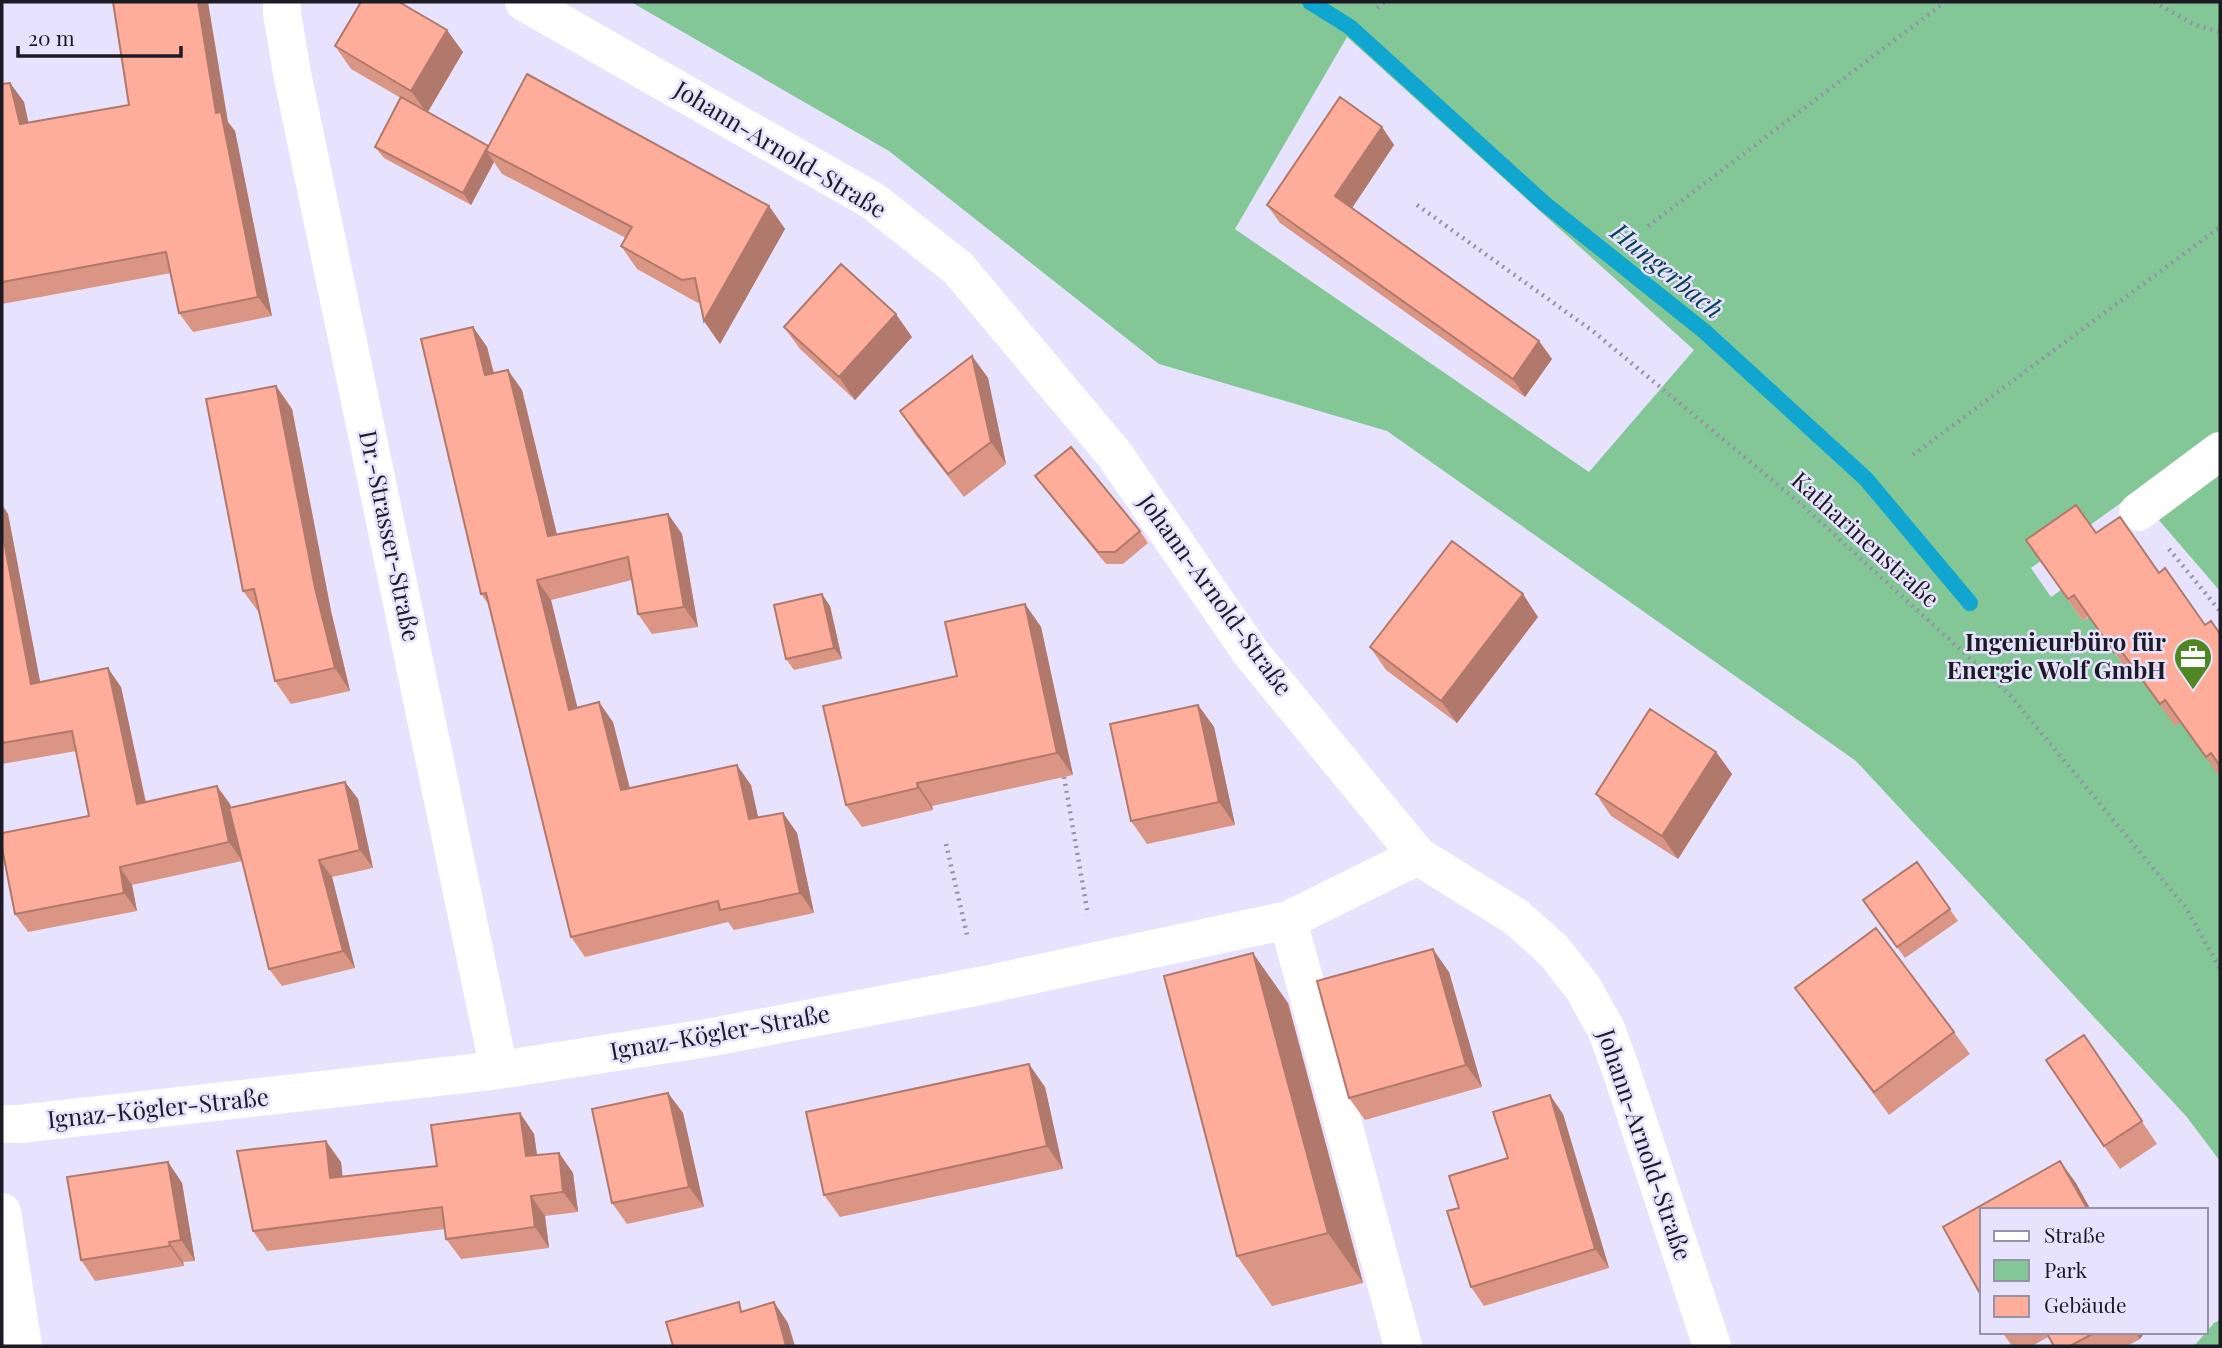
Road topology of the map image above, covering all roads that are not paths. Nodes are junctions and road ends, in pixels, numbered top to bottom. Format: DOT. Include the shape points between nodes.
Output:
graph roads {
  1 [pos="282,2"];
  2 [pos="524,2"];
  3 [pos="2220,451"];
  4 [pos="2138,512"];
  5 [pos="1418,856"];
  6 [pos="1288,920"];
  7 [pos="499,1070"];
  8 [pos="2,1124"];
  9 [pos="2,1212"];
  10 [pos="23,1346"];
  11 [pos="1402,1346"];
  12 [pos="1712,1346"];
  1 -- 7 [label="street, Dr.-Strasser-Straße" via="292,73"];
  2 -- 5 [label="street, Johann-Arnold-Straße" via="873,201 958,268 1115,454 1251,653"];
  3 -- 4 [label="street"];
  5 -- 6 [label="street, Ignaz-Kögler-Straße"];
  5 -- 12 [label="street, Johann-Arnold-Straße" via="1516,917 1554,951 1583,988 1606,1029 1622,1073"];
  6 -- 7 [label="street, Ignaz-Kögler-Straße" via="707,1038"];
  6 -- 11 [label="street"];
  7 -- 8 [label="street, Ignaz-Kögler-Straße"];
  9 -- 10 [label="street"];
}
